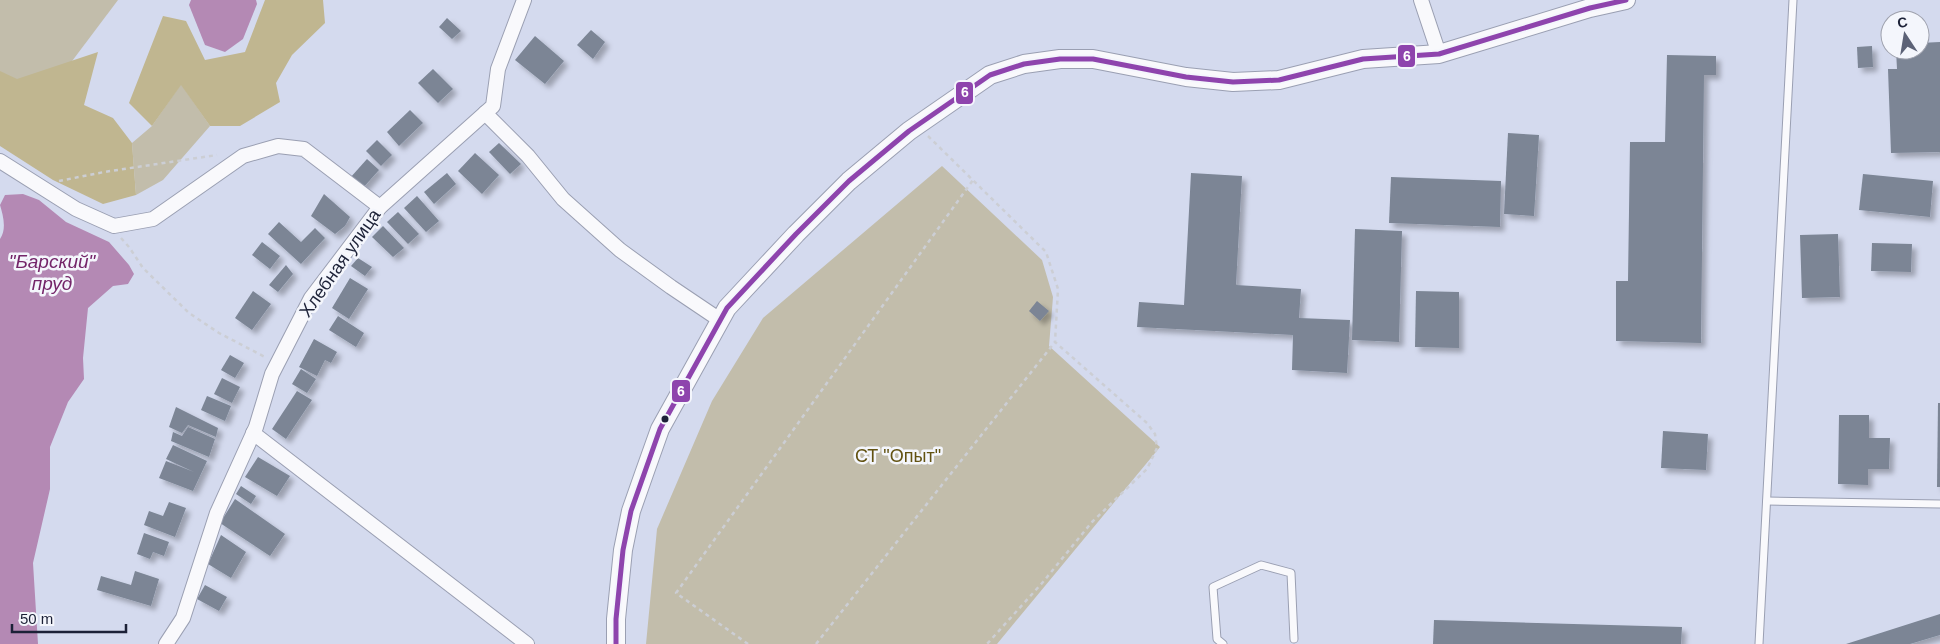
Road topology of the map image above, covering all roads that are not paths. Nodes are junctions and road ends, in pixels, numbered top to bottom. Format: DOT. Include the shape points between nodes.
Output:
graph roads {
  1 [pos="524,0"];
  2 [pos="1421,0"];
  3 [pos="1626,0"];
  4 [pos="1793,0"];
  5 [pos="1439,54"];
  6 [pos="485,113"];
  7 [pos="0,161"];
  8 [pos="380,207"];
  9 [pos="720,320"];
  10 [pos="253,433"];
  11 [pos="1767,501"];
  12 [pos="1940,504"];
  13 [pos="1294,639"];
  14 [pos="166,644"];
  15 [pos="527,644"];
  16 [pos="616,644"];
  17 [pos="1223,644"];
  18 [pos="1759,644"];
  1 -- 6 [label="street, Хлебная улица" via="498,70 492,106"];
  2 -- 5 [label="street"];
  3 -- 5 [label="street"];
  4 -- 11 [label="lane"];
  5 -- 9 [label="street" via="1363,59 1278,80 1233,82 1186,77 1093,59 1024,64 990,75 917,125 849,181 730,305"];
  6 -- 8 [label="street, Хлебная улица"];
  6 -- 9 [label="street" via="528,156 563,199 620,250"];
  7 -- 8 [label="street" via="76,209 114,226 153,219 243,156 278,146 304,149"];
  8 -- 10 [label="street, Хлебная улица" via="311,298 272,374"];
  9 -- 16 [label="street" via="660,428 634,502 623,550"];
  10 -- 14 [label="street, Хлебная улица" via="217,513 183,618"];
  10 -- 15 [label="street"];
  11 -- 12 [label="lane"];
  11 -- 18 [label="lane"];
  13 -- 17 [label="lane" via="1291,573 1260,565 1213,587 1217,639"];
}
